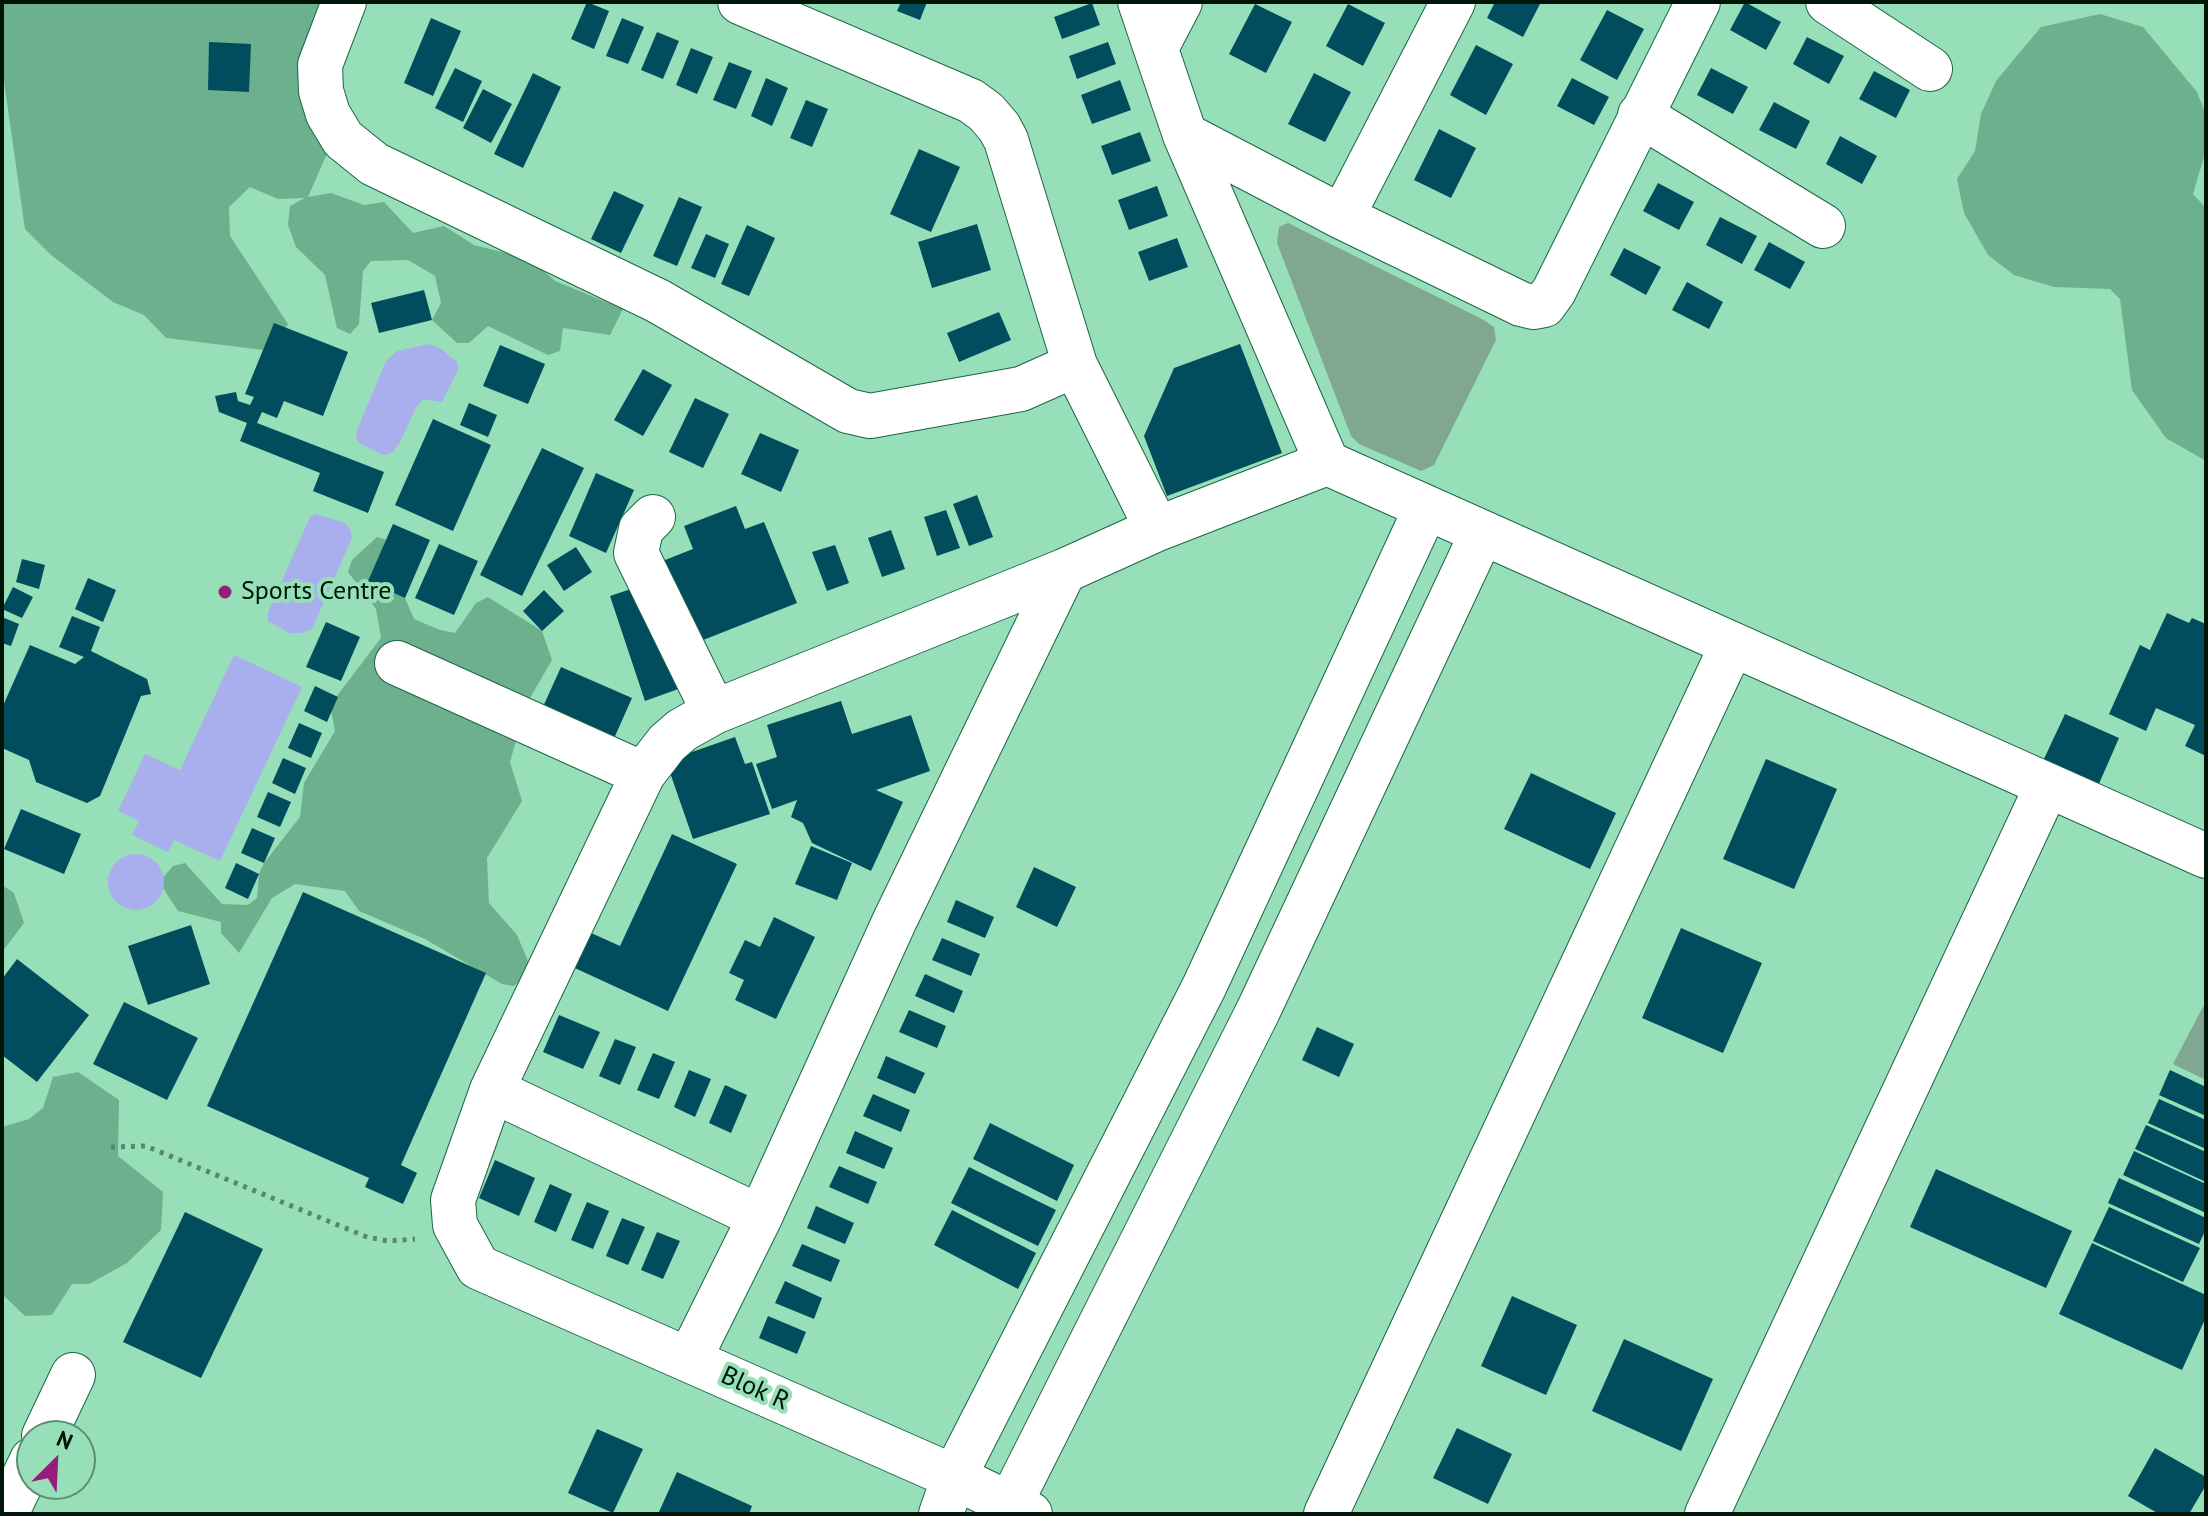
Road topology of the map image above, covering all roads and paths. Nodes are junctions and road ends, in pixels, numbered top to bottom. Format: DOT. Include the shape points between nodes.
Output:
graph roads {
  1 [pos="344,2"];
  2 [pos="740,2"];
  3 [pos="1140,2"];
  4 [pos="1180,2"];
  5 [pos="1453,2"];
  6 [pos="1698,2"];
  7 [pos="1828,2"];
  8 [pos="1156,48"];
  9 [pos="1930,69"];
  10 [pos="1640,115"];
  11 [pos="1185,135"];
  12 [pos="1342,217"];
  13 [pos="1823,226"];
  14 [pos="1075,365"];
  15 [pos="1327,463"];
  16 [pos="1426,508"];
  17 [pos="1157,529"];
  18 [pos="638,533"];
  19 [pos="1482,533"];
  20 [pos="1064,571"];
  21 [pos="1732,645"];
  22 [pos="397,663"];
  23 [pos="714,712"];
  24 [pos="643,774"];
  25 [pos="2047,786"];
  26 [pos="2206,856"];
  27 [pos="1204,987"];
  28 [pos="1258,1011"];
  29 [pos="492,1090"];
  30 [pos="111,1147"];
  31 [pos="760,1217"];
  32 [pos="455,1225"];
  33 [pos="689,1360"];
  34 [pos="73,1375"];
  35 [pos="52,1420"];
  36 [pos="16,1493"];
  37 [pos="948,1496"];
  38 [pos="1014,1511"];
  39 [pos="6,1514"];
  40 [pos="1326,1514"];
  41 [pos="1707,1514"];
  1 -- 14 [label="street" via="320,65 328,114 343,139 374,164 658,301 848,411 870,416 1021,389"];
  2 -- 14 [label="street" via="986,112 1006,140"];
  3 -- 8 [label="street"];
  4 -- 8 [label="street"];
  5 -- 12 [label="street"];
  6 -- 10 [label="street"];
  7 -- 9 [label="street"];
  8 -- 11 [label="street"];
  10 -- 12 [label="street" via="1544,305 1521,304"];
  10 -- 13 [label="street"];
  11 -- 12 [label="street"];
  11 -- 15 [label="street"];
  14 -- 17 [label="street"];
  15 -- 16 [label="street"];
  15 -- 17 [label="street"];
  16 -- 19 [label="street"];
  16 -- 27 [label="street"];
  17 -- 20 [label="street"];
  18 -- 23 [label="street" via="636,553"];
  19 -- 21 [label="street"];
  19 -- 28 [label="street"];
  20 -- 23 [label="street"];
  20 -- 31 [label="street" via="894,922"];
  21 -- 25 [label="street"];
  21 -- 40 [label="street"];
  22 -- 24 [label="street"];
  23 -- 24 [label="street" via="667,743"];
  24 -- 29 [label="street"];
  25 -- 26 [label="street"];
  25 -- 41 [label="street"];
  27 -- 28 [label="street"];
  27 -- 37 [label="street"];
  28 -- 38 [label="street"];
  29 -- 31 [label="street"];
  29 -- 32 [label="street" via="453,1200"];
  30 -- 32 [label="path" via="145,1146 367,1237 419,1238"];
  31 -- 33 [label="street"];
  32 -- 33 [label="street, Blok R" via="478,1267"];
  33 -- 37 [label="street, Blok R"];
  34 -- 35 [label="street"];
  36 -- 39 [label="street"];
  37 -- 38 [label="street, Blok R"];
}
